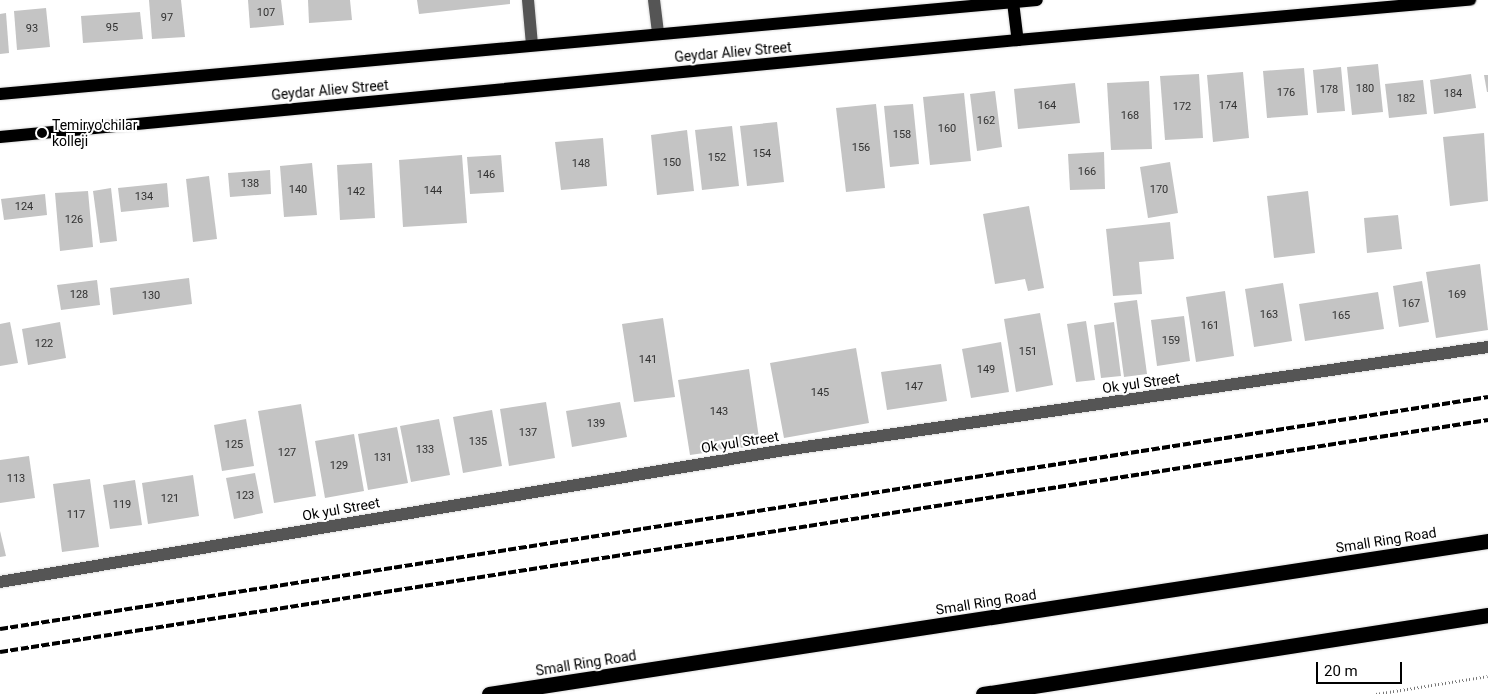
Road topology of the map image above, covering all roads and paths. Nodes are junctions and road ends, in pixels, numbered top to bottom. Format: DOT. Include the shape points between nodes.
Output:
graph roads {
  1 [pos="528,0"];
  2 [pos="654,0"];
  3 [pos="1037,0"];
  4 [pos="1470,0"];
  5 [pos="1013,1"];
  6 [pos="658,34"];
  7 [pos="1018,40"];
  8 [pos="532,45"];
  9 [pos="0,94"];
  10 [pos="0,137"];
  11 [pos="1488,347"];
  12 [pos="1488,541"];
  13 [pos="0,582"];
  14 [pos="1488,616"];
  15 [pos="1488,676"];
  16 [pos="489,694"];
  17 [pos="984,694"];
  18 [pos="1376,694"];
  1 -- 8 [label="street"];
  2 -- 6 [label="street"];
  3 -- 5 [label="main road, Geydar Aliev Street"];
  4 -- 7 [label="main road, Geydar Aliev Street"];
  5 -- 6 [label="main road, Geydar Aliev Street"];
  5 -- 7 [label="main road"];
  6 -- 8 [label="main road, Geydar Aliev Street"];
  7 -- 10 [label="main road, Geydar Aliev Street"];
  8 -- 9 [label="main road, Geydar Aliev Street"];
  11 -- 13 [label="street, Ok yul Street" via="785,450"];
  12 -- 16 [label="highway, Small Ring Road"];
  14 -- 17 [label="highway"];
  15 -- 18 [label="path"];
}
